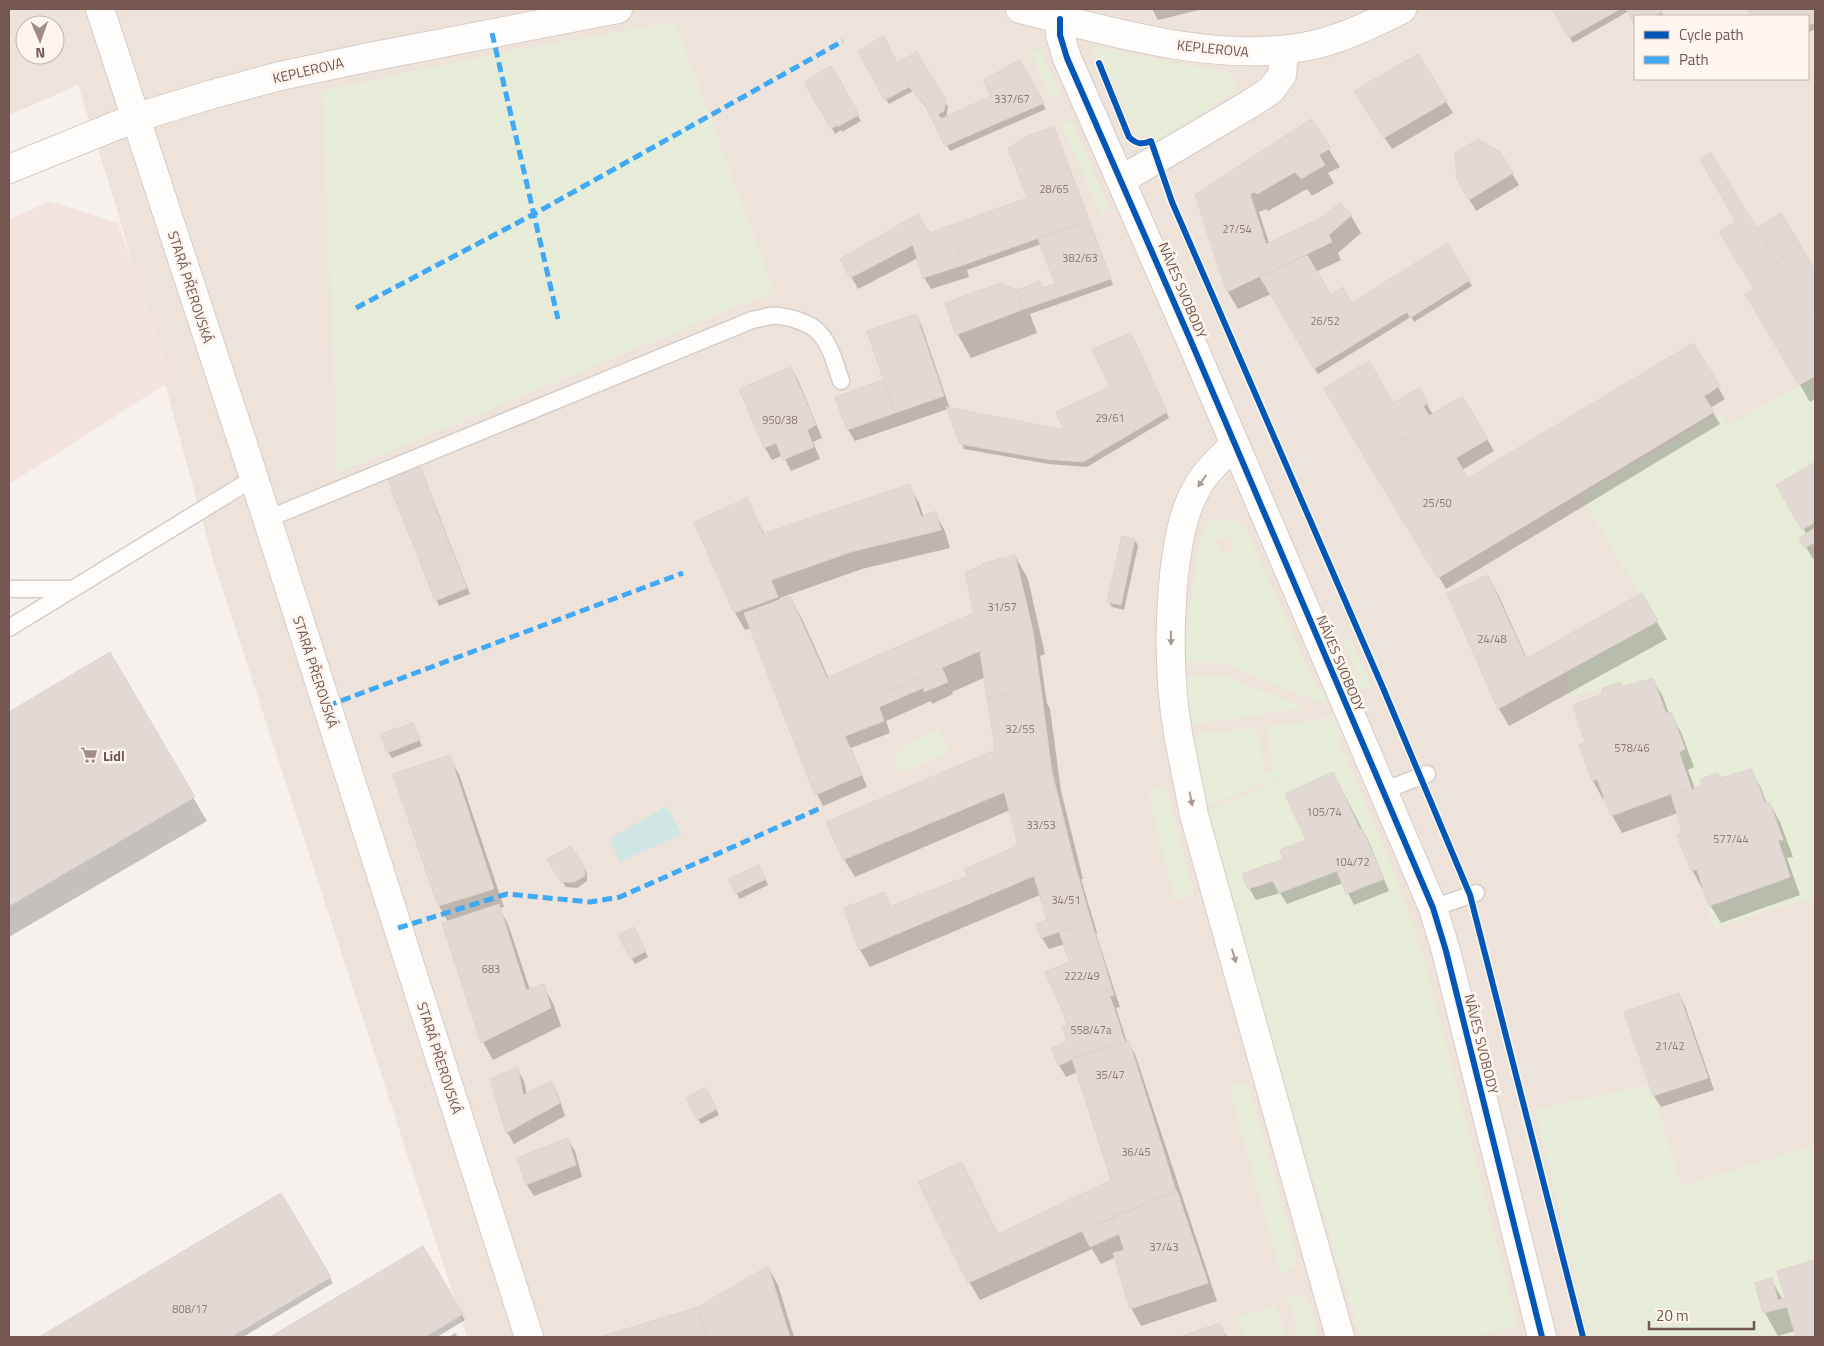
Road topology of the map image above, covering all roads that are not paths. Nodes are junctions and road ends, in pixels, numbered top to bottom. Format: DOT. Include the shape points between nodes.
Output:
graph roads {
  1 [pos="100,9"];
  2 [pos="618,9"];
  3 [pos="1020,9"];
  4 [pos="1402,9"];
  5 [pos="1060,19"];
  6 [pos="1284,50"];
  7 [pos="135,118"];
  8 [pos="9,169"];
  9 [pos="1121,180"];
  10 [pos="841,381"];
  11 [pos="1234,445"];
  12 [pos="254,478"];
  13 [pos="267,520"];
  14 [pos="9,589"];
  15 [pos="72,589"];
  16 [pos="9,628"];
  17 [pos="1427,774"];
  18 [pos="1383,791"];
  19 [pos="1476,893"];
  20 [pos="1433,908"];
  21 [pos="529,1337"];
  22 [pos="1340,1337"];
  23 [pos="1542,1337"];
  1 -- 7 [label="street, STARÁ PŘEROVSKÁ"];
  2 -- 7 [label="street, KEPLEROVA" via="280,76"];
  3 -- 5 [label="street, KEPLEROVA"];
  4 -- 6 [label="street, KEPLEROVA" via="1339,38"];
  5 -- 6 [label="street, KEPLEROVA" via="1212,50"];
  5 -- 9 [label="street, NÁVES SVOBODY" via="1060,35 1067,58"];
  6 -- 9 [label="street" via="1282,75 1271,90"];
  7 -- 8 [label="street, KEPLEROVA"];
  7 -- 12 [label="street, STARÁ PŘEROVSKÁ"];
  9 -- 11 [label="street, NÁVES SVOBODY"];
  10 -- 13 [label="lane" via="826,343 815,328 795,319 773,315 752,320"];
  11 -- 18 [label="street, NÁVES SVOBODY"];
  11 -- 22 [label="street, one-way" via="1199,485 1188,505 1178,539 1170,641 1178,732 1194,815"];
  12 -- 13 [label="street, STARÁ PŘEROVSKÁ"];
  12 -- 15 [label="lane"];
  13 -- 21 [label="street, STARÁ PŘEROVSKÁ"];
  14 -- 15 [label="lane"];
  15 -- 16 [label="lane"];
  17 -- 18 [label="lane"];
  18 -- 20 [label="street, NÁVES SVOBODY"];
  19 -- 20 [label="lane"];
  20 -- 23 [label="street, NÁVES SVOBODY"];
}
